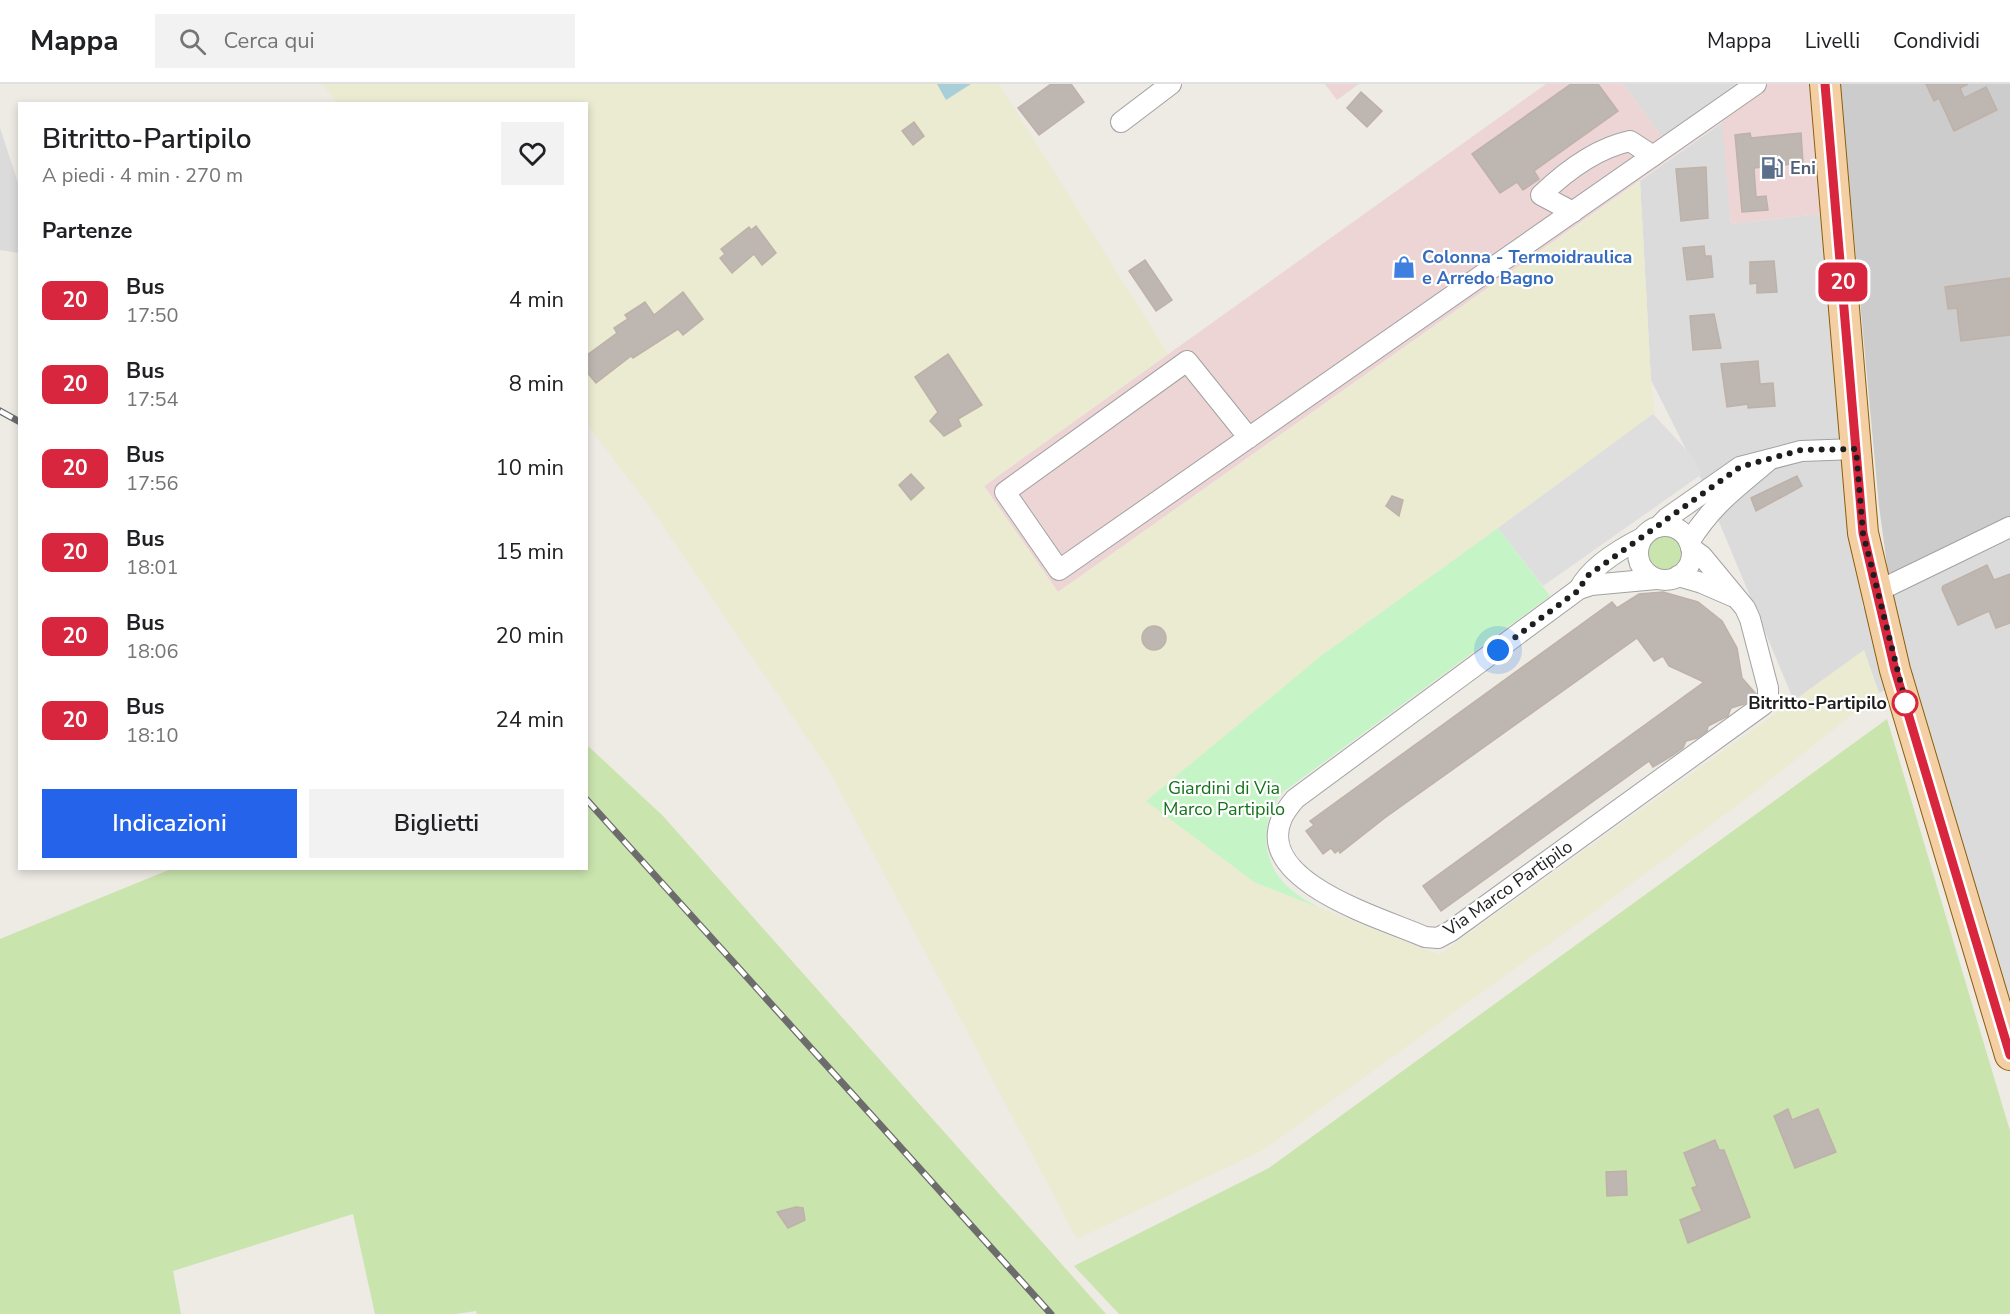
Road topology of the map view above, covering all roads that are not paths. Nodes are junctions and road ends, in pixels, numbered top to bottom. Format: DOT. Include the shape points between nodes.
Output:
graph roads {
  1 [pos="1172,84"];
  2 [pos="1756,84"];
  3 [pos="1826,84"];
  4 [pos="1121,122"];
  5 [pos="1653,156"];
  6 [pos="1573,212"];
  7 [pos="1249,438"];
  8 [pos="1856,449"];
  9 [pos="1774,457"];
  10 [pos="2010,526"];
  11 [pos="1650,533"];
  12 [pos="1690,545"];
  13 [pos="1678,576"];
  14 [pos="1656,579"];
  15 [pos="1579,590"];
  16 [pos="1878,591"];
  17 [pos="1737,598"];
  18 [pos="2010,1055"];
  1 -- 4 [label="street"];
  2 -- 5 [label="street"];
  3 -- 8 [label="main road"];
  5 -- 6 [label="street"];
  5 -- 6 [label="street" via="1630,141 1608,146 1541,195"];
  6 -- 7 [label="street"];
  7 -- 7 [label="street" via="1187,361 1005,492 1059,570"];
  8 -- 9 [label="street, Via Marco Partipilo" via="1801,450"];
  8 -- 16 [label="main road" via="1863,533"];
  9 -- 11 [label="street, Via Marco Partipilo" via="1740,467"];
  9 -- 12 [label="street" via="1724,496 1707,515"];
  10 -- 16 [label="street"];
  11 -- 12 [label="street" via="1673,527"];
  11 -- 14 [label="street" via="1639,546 1639,562"];
  11 -- 15 [label="street, Via Marco Partipilo" via="1586,577"];
  12 -- 13 [label="street" via="1689,564"];
  12 -- 17 [label="street, Via Marco Partipilo"];
  13 -- 14 [label="street"];
  13 -- 17 [label="street"];
  14 -- 15 [label="street, Via Marco Partipilo" via="1591,585"];
  15 -- 17 [label="street, Via Marco Partipilo" via="1295,799 1281,819 1279,835 1281,851 1291,869 1310,886 1425,937 1438,938 1451,931 1763,705 1768,688 1750,619"];
  16 -- 18 [label="main road" via="1895,670"];
}
